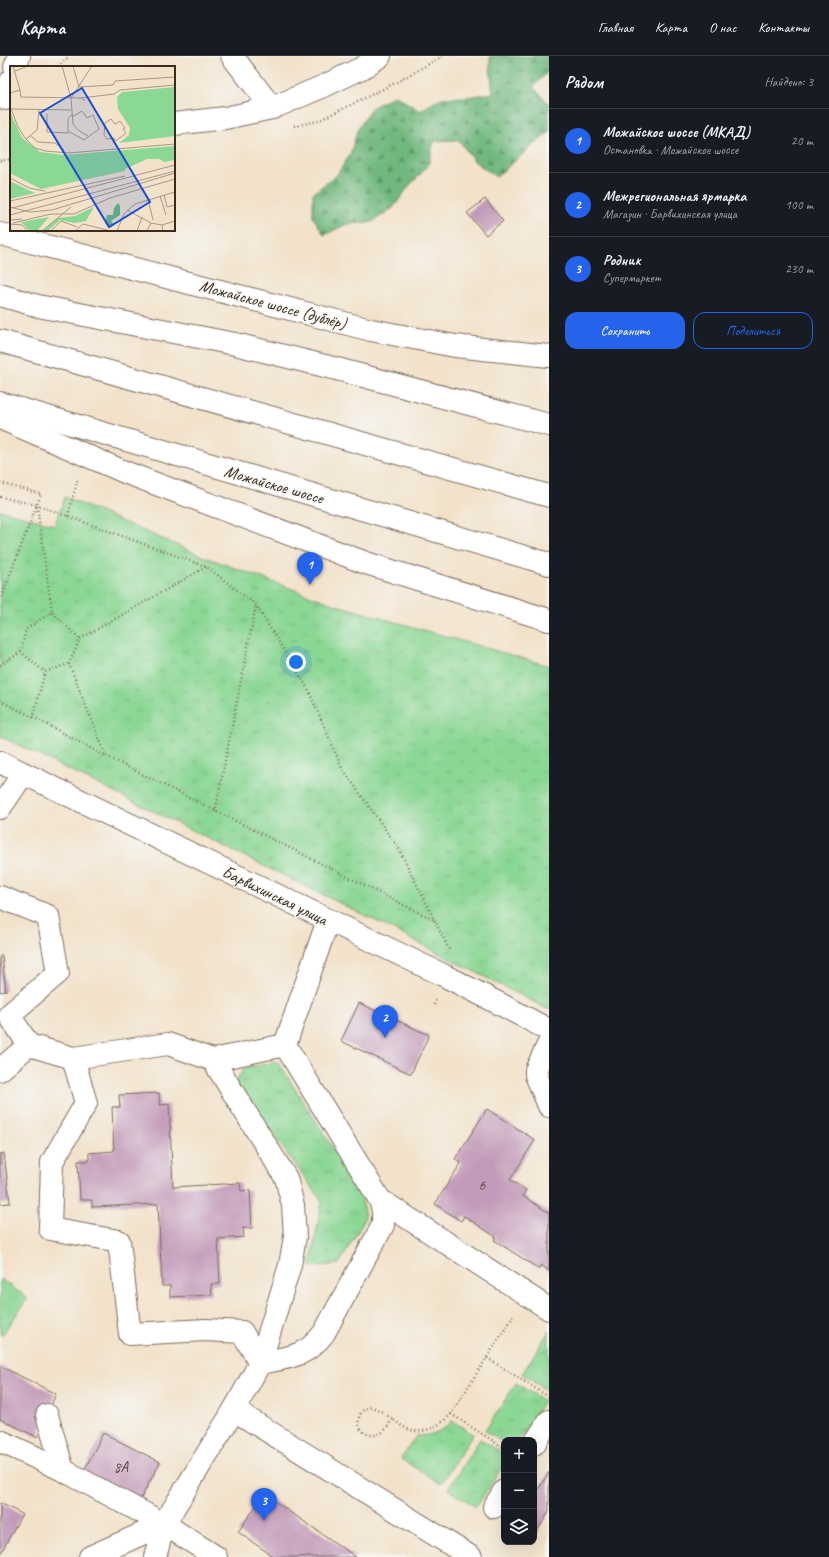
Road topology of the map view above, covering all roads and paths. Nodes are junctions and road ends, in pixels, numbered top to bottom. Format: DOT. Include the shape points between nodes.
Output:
graph roads {
  1 [pos="19,56"];
  2 [pos="69,56"];
  3 [pos="232,56"];
  4 [pos="380,56"];
  5 [pos="15,66"];
  6 [pos="59,66"];
  7 [pos="272,108"];
  8 [pos="175,124"];
  9 [pos="10,159"];
  10 [pos="0,161"];
  11 [pos="0,234"];
  12 [pos="0,295"];
  13 [pos="0,341"];
  14 [pos="549,356"];
  15 [pos="0,403"];
  16 [pos="0,418"];
  17 [pos="549,425"];
  18 [pos="85,455"];
  19 [pos="0,483"];
  20 [pos="549,496"];
  21 [pos="0,498"];
  22 [pos="37,505"];
  23 [pos="68,516"];
  24 [pos="549,564"];
  25 [pos="206,567"];
  26 [pos="0,602"];
  27 [pos="256,605"];
  28 [pos="52,612"];
  29 [pos="549,620"];
  30 [pos="80,639"];
  31 [pos="21,652"];
  32 [pos="69,664"];
  33 [pos="0,665"];
  34 [pos="45,672"];
  35 [pos="0,701"];
  36 [pos="34,718"];
  37 [pos="106,756"];
  38 [pos="0,762"];
  39 [pos="23,774"];
  40 [pos="0,808"];
  41 [pos="215,812"];
  42 [pos="0,897"];
  43 [pos="328,920"];
  44 [pos="434,920"];
  45 [pos="443,975"];
  46 [pos="434,1006"];
  47 [pos="549,1030"];
  48 [pos="549,1043"];
  49 [pos="29,1045"];
  50 [pos="285,1045"];
  51 [pos="73,1058"];
  52 [pos="213,1060"];
  53 [pos="0,1070"];
  54 [pos="549,1106"];
  55 [pos="380,1200"];
  56 [pos="527,1295"];
  57 [pos="549,1309"];
  58 [pos="487,1358"];
  59 [pos="260,1364"];
  60 [pos="549,1398"];
  61 [pos="234,1410"];
  62 [pos="451,1414"];
  63 [pos="47,1415"];
  64 [pos="392,1419"];
  65 [pos="549,1421"];
  66 [pos="537,1439"];
  67 [pos="0,1441"];
  68 [pos="501,1446"];
  69 [pos="63,1470"];
  70 [pos="164,1524"];
  71 [pos="90,1557"];
  72 [pos="155,1557"];
  73 [pos="216,1557"];
  74 [pos="471,1557"];
  1 -- 5 [label="main road"];
  2 -- 6 [label="path"];
  3 -- 7 [label="main road"];
  4 -- 7 [label="main road" via="362,68"];
  7 -- 8 [label="main road" via="225,118"];
  9 -- 10 [label="path"];
  11 -- 14 [label="main road, Можайское шоссе (дублёр)" via="371,330 456,346"];
  12 -- 17 [label="main road" via="38,306 235,344"];
  13 -- 20 [label="main road"];
  15 -- 24 [label="main road, Можайское шоссе"];
  16 -- 18 [label="main road"];
  18 -- 23 [label="path"];
  18 -- 29 [label="main road" via="366,563"];
  19 -- 22 [label="path" via="41,494"];
  21 -- 22 [label="path"];
  22 -- 23 [label="path"];
  22 -- 26 [label="path"];
  22 -- 28 [label="path"];
  23 -- 25 [label="path"];
  25 -- 27 [label="path"];
  25 -- 30 [label="path"];
  27 -- 41 [label="path"];
  27 -- 44 [label="path" via="308,689 342,768 399,849"];
  28 -- 30 [label="path"];
  28 -- 31 [label="path" via="26,629"];
  30 -- 32 [label="path"];
  31 -- 33 [label="path"];
  31 -- 34 [label="path"];
  32 -- 34 [label="path"];
  32 -- 37 [label="path"];
  34 -- 36 [label="path"];
  35 -- 36 [label="path"];
  36 -- 37 [label="path"];
  37 -- 41 [label="path"];
  38 -- 39 [label="main road, Барвихинская улица"];
  39 -- 40 [label="main road"];
  39 -- 43 [label="main road, Барвихинская улица"];
  41 -- 44 [label="path"];
  42 -- 49 [label="main road" via="48,916 58,973 9,1015"];
  43 -- 45 [label="main road, Барвихинская улица"];
  43 -- 50 [label="main road"];
  44 -- 45 [label="path" via="450,951"];
  45 -- 46 [label="path"];
  45 -- 47 [label="main road, Барвихинская улица"];
  48 -- 54 [label="main road" via="536,1070"];
  49 -- 51 [label="main road"];
  49 -- 53 [label="main road"];
  50 -- 52 [label="main road"];
  50 -- 55 [label="main road"];
  51 -- 52 [label="main road" via="168,1044"];
  51 -- 59 [label="main road" via="86,1103 52,1162 50,1228 119,1241 130,1334 206,1330 242,1332"];
  52 -- 59 [label="main road" via="286,1178 293,1205 295,1237 290,1265"];
  55 -- 56 [label="main road"];
  55 -- 59 [label="main road" via="383,1225 316,1344 297,1356"];
  56 -- 57 [label="main road"];
  56 -- 58 [label="path"];
  58 -- 60 [label="path"];
  58 -- 62 [label="path"];
  59 -- 61 [label="main road"];
  61 -- 70 [label="main road"];
  61 -- 74 [label="main road"];
  62 -- 64 [label="path" via="433,1428 418,1431 408,1429"];
  62 -- 68 [label="path"];
  63 -- 69 [label="main road"];
  64 -- 64 [label="path" via="375,1408 367,1408 360,1414 358,1423 365,1433 374,1436 382,1433"];
  65 -- 66 [label="main road"];
  67 -- 69 [label="main road"];
  69 -- 70 [label="main road"];
  70 -- 71 [label="main road"];
  70 -- 72 [label="main road"];
  70 -- 73 [label="main road"];
}
